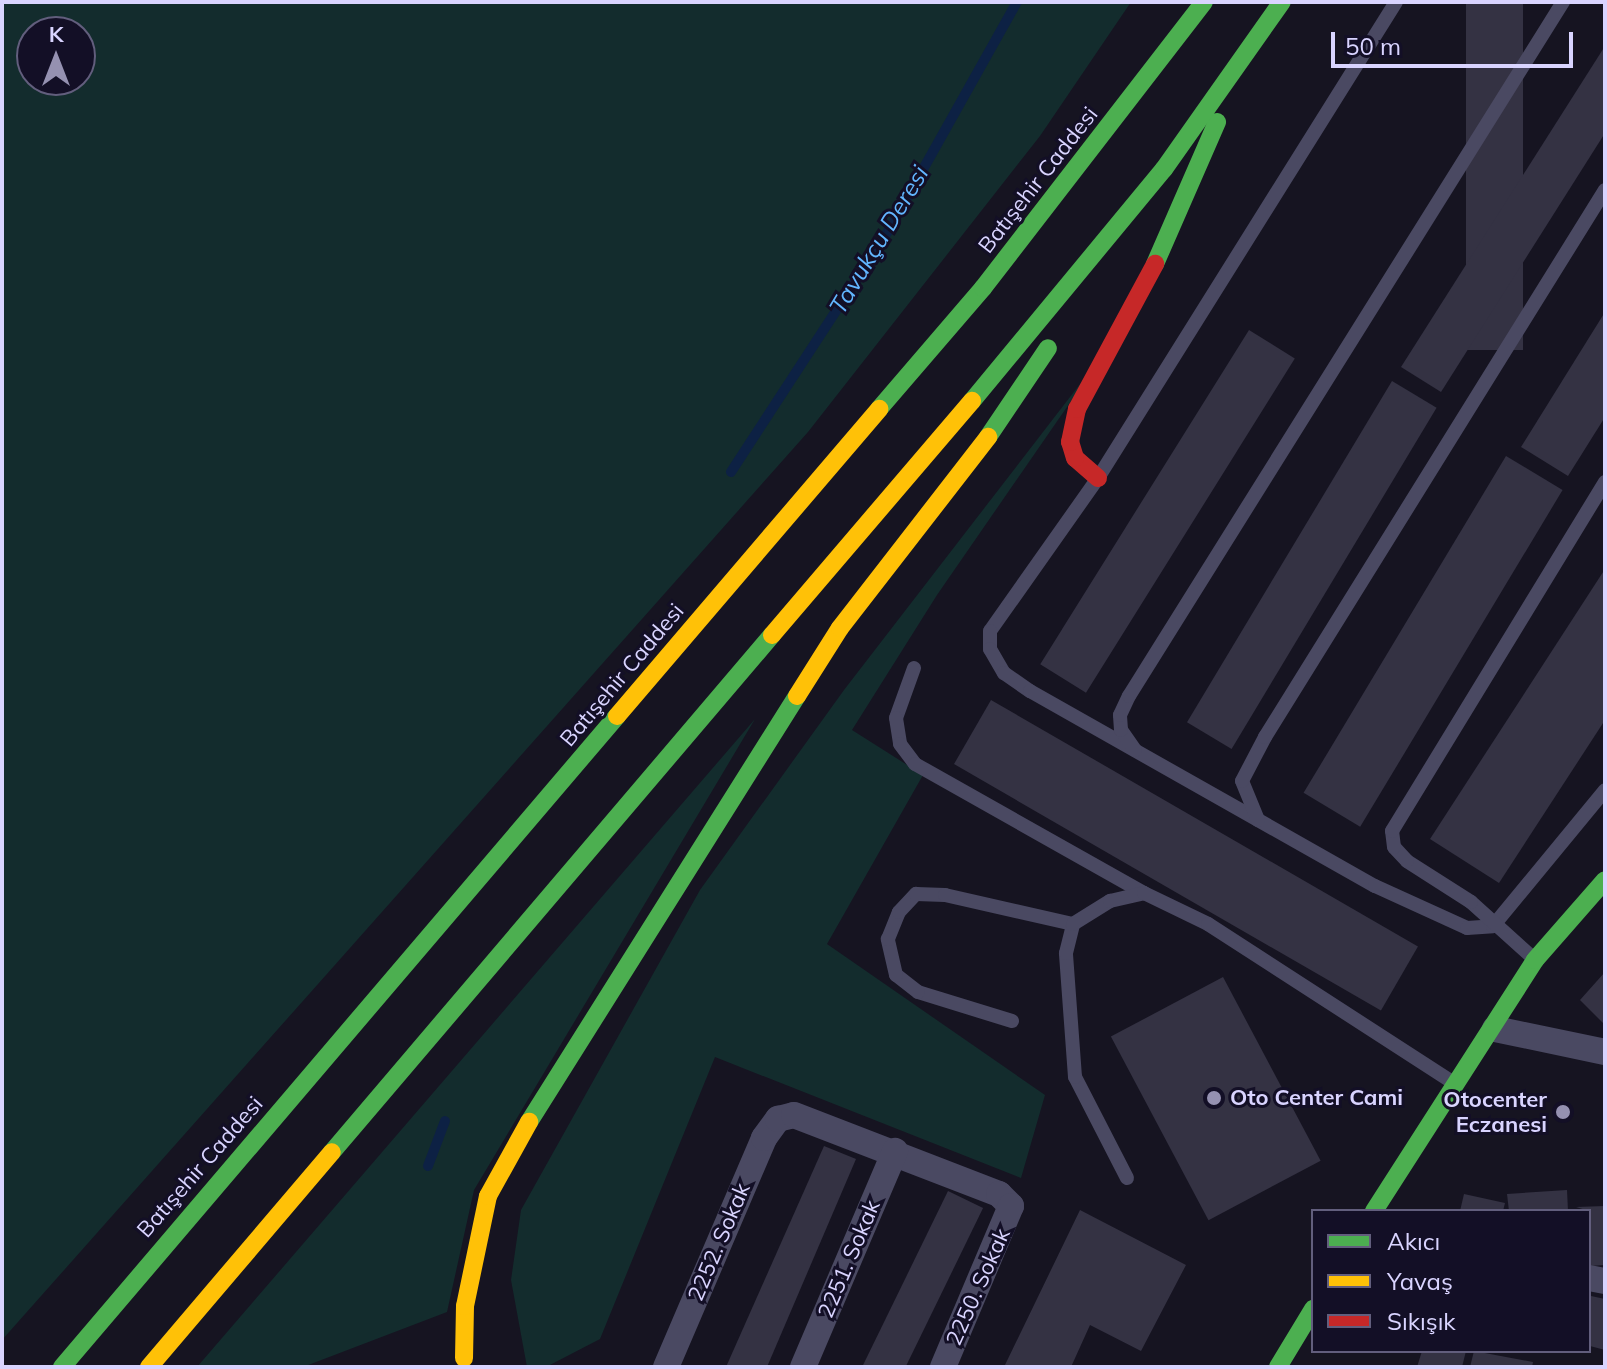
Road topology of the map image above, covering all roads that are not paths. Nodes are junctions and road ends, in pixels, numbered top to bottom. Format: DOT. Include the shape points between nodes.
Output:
graph roads {
  1 [pos="1204,2"];
  2 [pos="1282,2"];
  3 [pos="1396,2"];
  4 [pos="1563,2"];
  5 [pos="1232,75"];
  6 [pos="1605,190"];
  7 [pos="1096,250"];
  8 [pos="1074,310"];
  9 [pos="1056,336"];
  10 [pos="1098,478"];
  11 [pos="1605,482"];
  12 [pos="914,668"];
  13 [pos="1137,753"];
  14 [pos="1605,790"];
  15 [pos="1261,824"];
  16 [pos="1605,880"];
  17 [pos="1144,893"];
  18 [pos="1073,924"];
  19 [pos="1493,926"];
  20 [pos="1535,960"];
  21 [pos="1012,1021"];
  22 [pos="1495,1029"];
  23 [pos="1605,1052"];
  24 [pos="1458,1085"];
  25 [pos="895,1151"];
  26 [pos="1127,1178"];
  27 [pos="1375,1209"];
  28 [pos="1311,1312"];
  29 [pos="458,1364"];
  30 [pos="62,1367"];
  31 [pos="149,1367"];
  32 [pos="666,1367"];
  33 [pos="803,1367"];
  34 [pos="943,1367"];
  35 [pos="1278,1367"];
  1 -- 30 [label="main road, Batışehir Caddesi" via="973,301"];
  2 -- 5 [label="main road"];
  3 -- 10 [label="lane"];
  4 -- 13 [label="lane" via="1129,696 1120,715 1121,730"];
  5 -- 7 [label="main road"];
  5 -- 10 [label="main road" via="1186,202 1077,409 1072,450"];
  6 -- 15 [label="lane" via="1265,737 1242,781 1246,800"];
  7 -- 8 [label="main road"];
  7 -- 31 [label="main road"];
  9 -- 29 [label="main road" via="967,468 840,628 555,1074 488,1196"];
  10 -- 13 [label="lane" via="990,631 990,649 1004,673"];
  11 -- 19 [label="lane" via="1392,831 1394,847 1407,861 1471,902"];
  12 -- 17 [label="lane" via="896,718 900,744 915,764"];
  13 -- 15 [label="lane"];
  14 -- 19 [label="lane"];
  15 -- 19 [label="lane" via="1467,928"];
  16 -- 20 [label="main road"];
  17 -- 18 [label="lane" via="1110,901"];
  17 -- 24 [label="lane" via="1208,924"];
  18 -- 21 [label="lane" via="945,895 916,894 899,912 888,939 896,975 918,992"];
  18 -- 26 [label="lane" via="1066,953 1075,1077"];
  19 -- 20 [label="lane"];
  20 -- 22 [label="main road"];
  22 -- 23 [label="street"];
  22 -- 24 [label="main road"];
  24 -- 27 [label="main road"];
  25 -- 32 [label="street, 2252. Sokak" via="794,1115 778,1119 764,1138"];
  25 -- 33 [label="street, 2251. Sokak"];
  25 -- 34 [label="street, 2250. Sokak" via="999,1194 1011,1206"];
  28 -- 35 [label="main road"];
}
